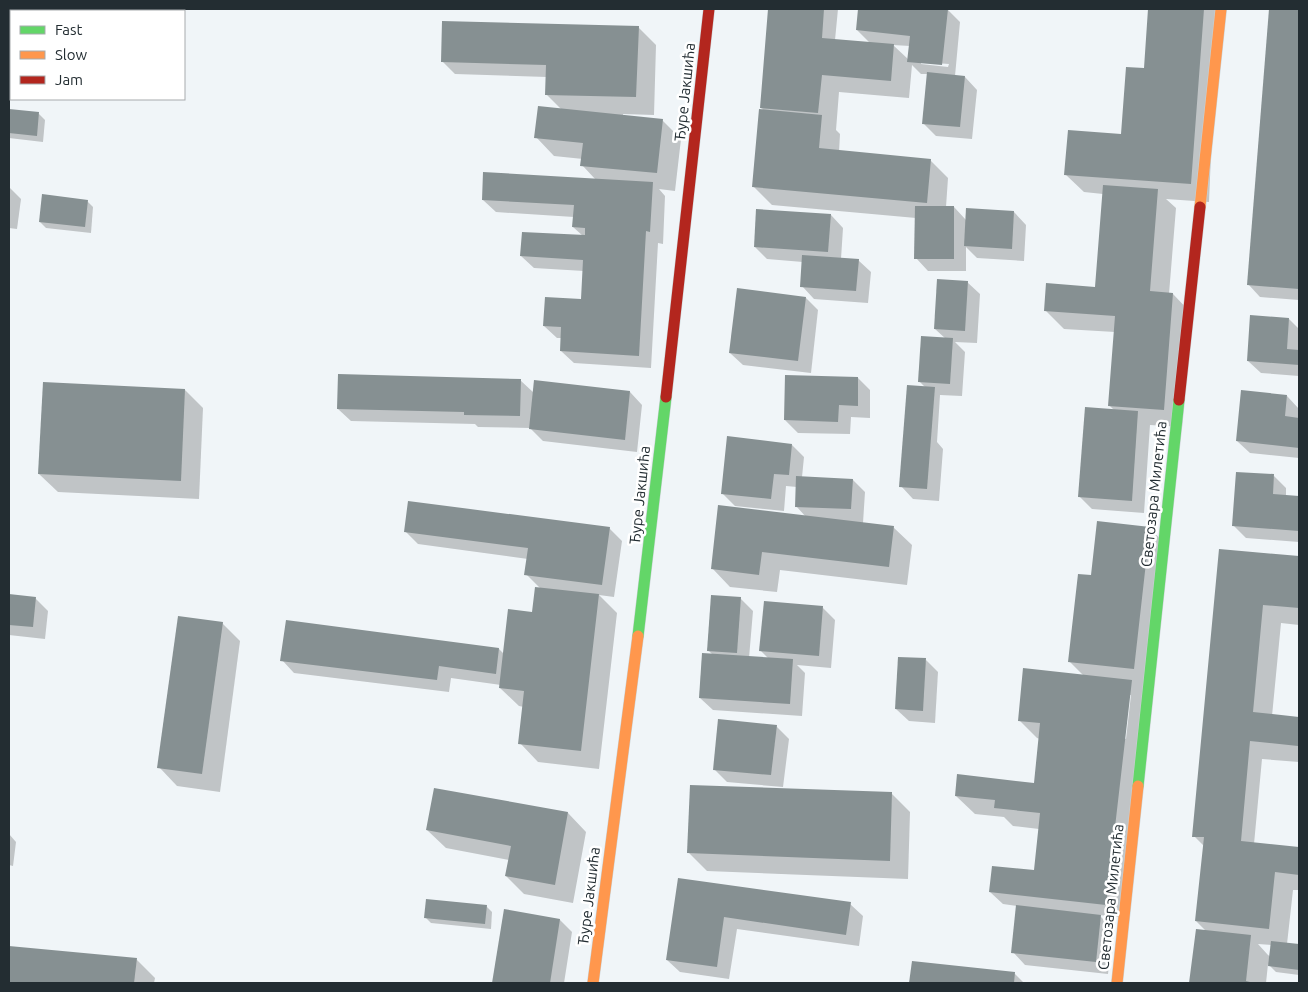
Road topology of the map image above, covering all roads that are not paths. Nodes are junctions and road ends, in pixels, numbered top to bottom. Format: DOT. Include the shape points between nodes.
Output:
graph roads {
  1 [pos="709,9"];
  2 [pos="1221,9"];
  3 [pos="593,983"];
  4 [pos="1117,983"];
  1 -- 3 [label="main road, Ђуре Јакшића" via="650,543"];
  2 -- 4 [label="main road, Светозара Милетића"];
}
